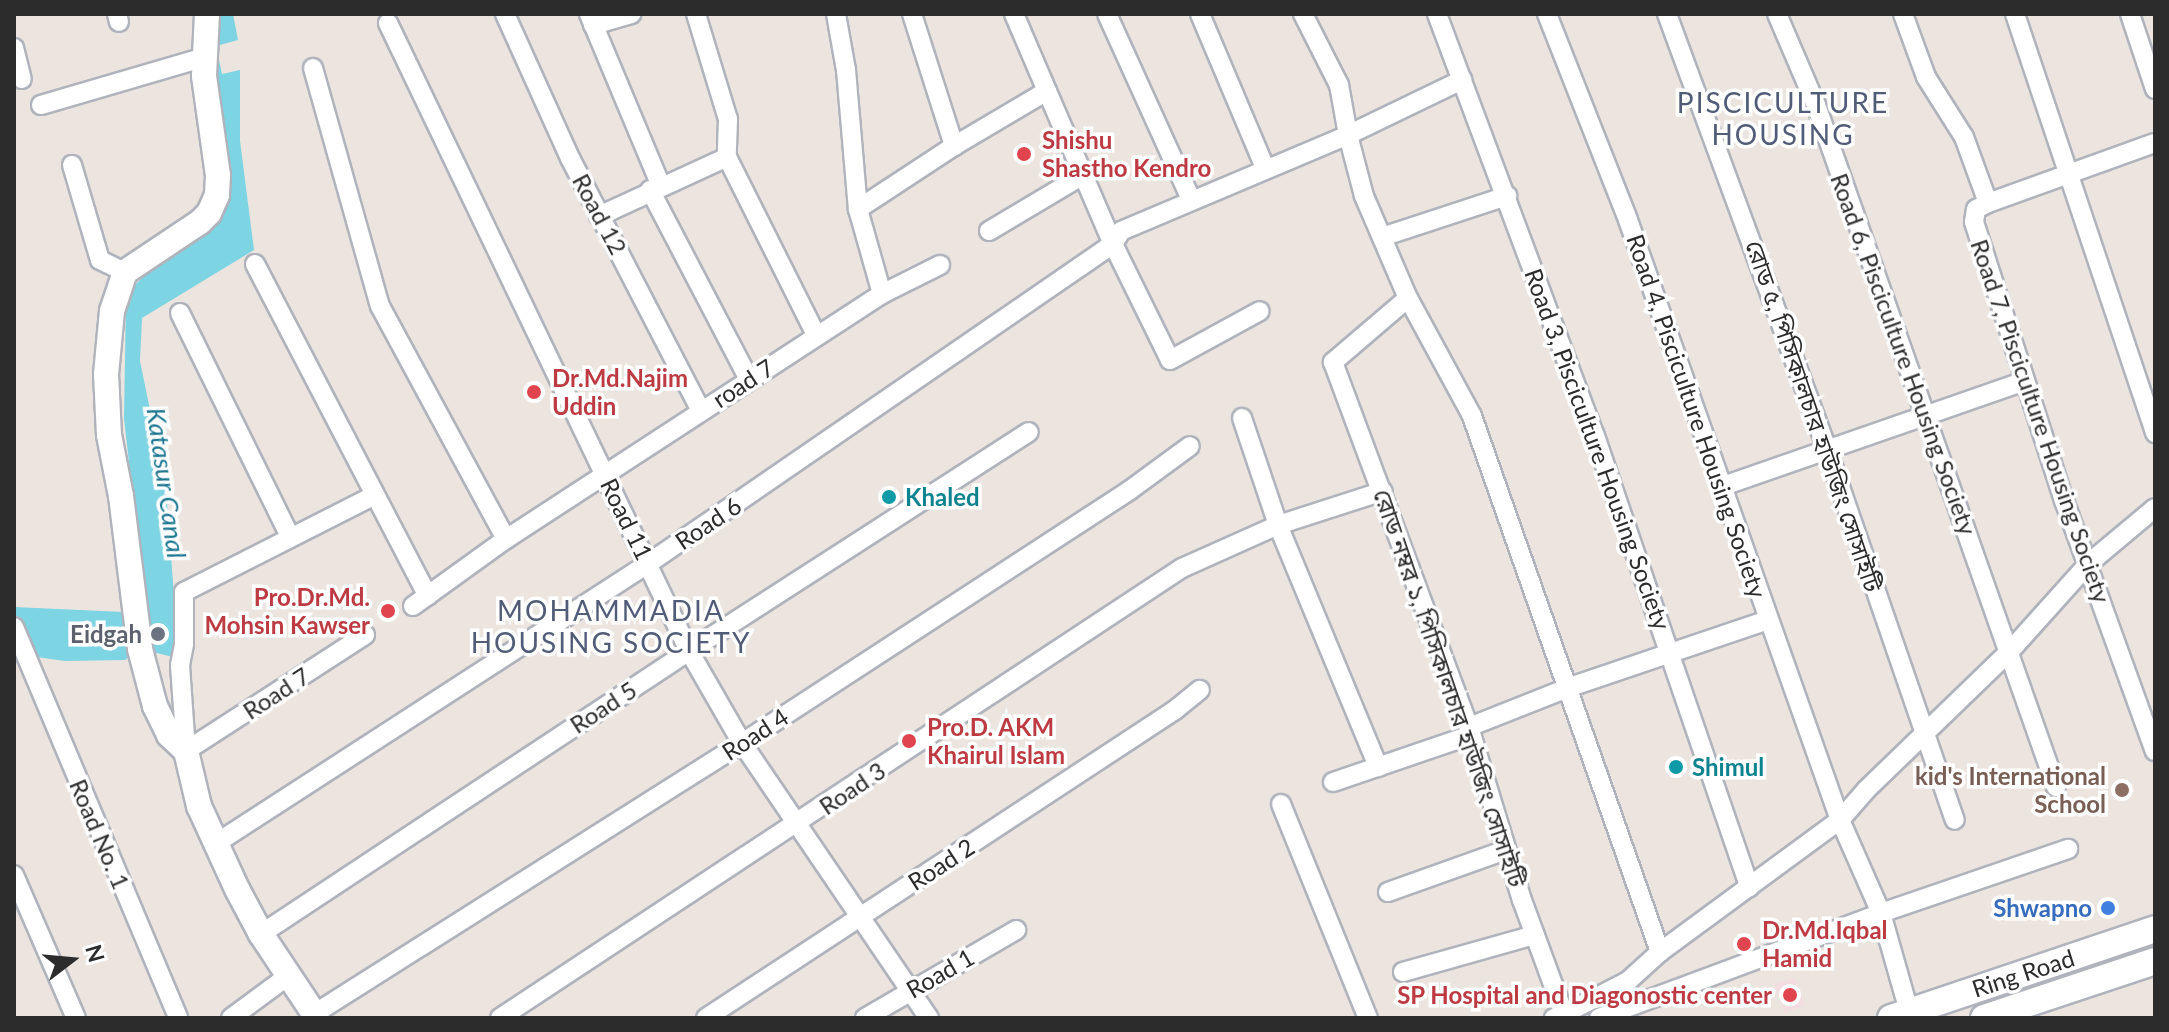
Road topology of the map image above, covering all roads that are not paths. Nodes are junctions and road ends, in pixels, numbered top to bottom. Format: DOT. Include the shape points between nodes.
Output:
graph roads {
  1 [pos="207,14"];
  2 [pos="505,14"];
  3 [pos="631,14"];
  4 [pos="696,14"];
  5 [pos="836,14"];
  6 [pos="912,14"];
  7 [pos="1014,14"];
  8 [pos="1107,14"];
  9 [pos="1200,14"];
  10 [pos="1303,14"];
  11 [pos="1437,14"];
  12 [pos="1547,14"];
  13 [pos="1667,14"];
  14 [pos="1777,14"];
  15 [pos="1903,14"];
  16 [pos="2015,14"];
  17 [pos="2130,14"];
  18 [pos="591,20"];
  19 [pos="388,23"];
  20 [pos="14,48"];
  21 [pos="205,57"];
  22 [pos="313,68"];
  23 [pos="22,79"];
  24 [pos="1462,80"];
  25 [pos="2155,89"];
  26 [pos="1047,91"];
  27 [pos="41,105"];
  28 [pos="1348,135"];
  29 [pos="2155,143"];
  30 [pos="954,146"];
  31 [pos="727,157"];
  32 [pos="72,165"];
  33 [pos="1265,168"];
  34 [pos="1083,175"];
  35 [pos="2070,175"];
  36 [pos="655,188"];
  37 [pos="1507,196"];
  38 [pos="1192,201"];
  39 [pos="1988,203"];
  40 [pos="858,209"];
  41 [pos="599,216"];
  42 [pos="989,231"];
  43 [pos="1382,237"];
  44 [pos="1113,244"];
  45 [pos="255,264"];
  46 [pos="940,265"];
  47 [pos="125,272"];
  48 [pos="882,294"];
  49 [pos="1408,298"];
  50 [pos="1260,311"];
  51 [pos="180,313"];
  52 [pos="816,335"];
  53 [pos="749,379"];
  54 [pos="2024,381"];
  55 [pos="701,411"];
  56 [pos="1927,416"];
  57 [pos="1242,418"];
  58 [pos="1029,432"];
  59 [pos="2155,433"];
  60 [pos="1190,446"];
  61 [pos="1827,449"];
  62 [pos="606,475"];
  63 [pos="1723,486"];
  64 [pos="1383,491"];
  65 [pos="373,496"];
  66 [pos="2155,508"];
  67 [pos="1278,525"];
  68 [pos="290,537"];
  69 [pos="506,539"];
  70 [pos="649,563"];
  71 [pos="2088,564"];
  72 [pos="1768,620"];
  73 [pos="14,627"];
  74 [pos="365,635"];
  75 [pos="689,651"];
  76 [pos="2010,651"];
  77 [pos="1670,654"];
  78 [pos="142,661"];
  79 [pos="180,665"];
  80 [pos="1570,687"];
  81 [pos="1200,690"];
  82 [pos="1470,731"];
  83 [pos="1923,736"];
  84 [pos="742,743"];
  85 [pos="186,751"];
  86 [pos="2155,751"];
  87 [pos="1378,767"];
  88 [pos="1333,782"];
  89 [pos="2056,787"];
  90 [pos="1281,804"];
  91 [pos="1840,820"];
  92 [pos="1955,820"];
  93 [pos="798,824"];
  94 [pos="215,844"];
  95 [pos="2068,849"];
  96 [pos="1506,850"];
  97 [pos="14,875"];
  98 [pos="1749,887"];
  99 [pos="1388,892"];
  100 [pos="1881,913"];
  101 [pos="860,917"];
  102 [pos="2155,929"];
  103 [pos="1016,930"];
  104 [pos="261,934"];
  105 [pos="1535,935"];
  106 [pos="1660,952"];
  107 [pos="2155,961"];
  108 [pos="1403,972"];
  109 [pos="288,976"];
  110 [pos="910,989"];
  111 [pos="1900,1015"];
  112 [pos="316,1016"];
  113 [pos="1562,1017"];
  114 [pos="1990,1017"];
  115 [pos="76,1018"];
  116 [pos="178,1018"];
  117 [pos="231,1018"];
  118 [pos="500,1018"];
  119 [pos="706,1018"];
  120 [pos="865,1018"];
  121 [pos="929,1018"];
  122 [pos="1368,1018"];
  123 [pos="1599,1018"];
  1 -- 21 [label="street"];
  2 -- 41 [label="street, Road 12"];
  3 -- 18 [label="street"];
  4 -- 31 [label="street" via="728,119"];
  5 -- 40 [label="street"];
  6 -- 30 [label="street"];
  7 -- 26 [label="street"];
  8 -- 38 [label="street"];
  9 -- 33 [label="street"];
  10 -- 28 [label="street" via="1339,85"];
  11 -- 24 [label="street, Road 3, Pisciculture Housing Society"];
  12 -- 63 [label="street, Road 4, Pisciculture Housing Society"];
  13 -- 61 [label="street, রোড ৫, পিসিকালচার হাউজিং সোসাইটি"];
  14 -- 56 [label="street, Road 6, Pisciculture Housing Society" via="1816,105"];
  15 -- 39 [label="street, Road 7, Pisciculture Housing Society" via="1926,77 1964,137"];
  16 -- 35 [label="street"];
  17 -- 25 [label="street"];
  18 -- 36 [label="street"];
  19 -- 62 [label="street, Road 11"];
  20 -- 23 [label="street"];
  21 -- 27 [label="street"];
  21 -- 47 [label="street" via="217,195 200,222"];
  22 -- 69 [label="street" via="380,306"];
  24 -- 28 [label="street, Road 6"];
  24 -- 37 [label="street, Road 3, Pisciculture Housing Society"];
  26 -- 30 [label="street"];
  26 -- 34 [label="street"];
  28 -- 33 [label="street, Road 6"];
  28 -- 43 [label="street" via="1364,196"];
  29 -- 35 [label="street"];
  30 -- 40 [label="street"];
  31 -- 36 [label="street"];
  31 -- 52 [label="street"];
  32 -- 47 [label="street" via="100,260"];
  33 -- 38 [label="street, Road 6"];
  34 -- 42 [label="street"];
  34 -- 44 [label="street"];
  35 -- 39 [label="street"];
  35 -- 59 [label="street"];
  36 -- 41 [label="street"];
  36 -- 53 [label="street"];
  37 -- 43 [label="street"];
  37 -- 77 [label="street, Road 3, Pisciculture Housing Society"];
  38 -- 44 [label="street, Road 6" via="1121,231"];
  39 -- 54 [label="street, Road 7, Pisciculture Housing Society" via="1976,209 1974,222"];
  40 -- 48 [label="street"];
  41 -- 55 [label="street, Road 12"];
  43 -- 49 [label="street"];
  44 -- 50 [label="street" via="1170,360"];
  44 -- 70 [label="street, Road 6"];
  45 -- 65 [label="street"];
  46 -- 48 [label="street, road 7"];
  47 -- 78 [label="street" via="112,311 106,374 109,435"];
  48 -- 52 [label="street, road 7"];
  49 -- 64 [label="street, রোড নম্বর ১, পিসিকালচার হাউজিং সোসাইটি" via="1333,362"];
  49 -- 80 [label="street" via="1472,416"];
  51 -- 68 [label="street"];
  52 -- 53 [label="street, road 7"];
  53 -- 55 [label="street, road 7"];
  54 -- 56 [label="street"];
  54 -- 71 [label="street, Road 7, Pisciculture Housing Society"];
  55 -- 62 [label="street, road 7"];
  56 -- 61 [label="street"];
  56 -- 76 [label="street, Road 6, Pisciculture Housing Society"];
  57 -- 67 [label="street"];
  58 -- 75 [label="street, Road 5"];
  60 -- 84 [label="street, Road 4"];
  61 -- 63 [label="street"];
  61 -- 83 [label="street, রোড ৫, পিসিকালচার হাউজিং সোসাইটি"];
  62 -- 69 [label="street, road 7"];
  62 -- 70 [label="street, Road 11"];
  63 -- 72 [label="street, Road 4, Pisciculture Housing Society"];
  64 -- 67 [label="street, Road 3"];
  64 -- 82 [label="street, রোড নম্বর ১, পিসিকালচার হাউজিং সোসাইটি"];
  65 -- 68 [label="street"];
  65 -- 69 [label="street, road 7" via="421,601"];
  66 -- 71 [label="street"];
  67 -- 87 [label="street"];
  67 -- 93 [label="street, Road 3" via="1182,568"];
  68 -- 79 [label="street" via="184,592"];
  70 -- 75 [label="street, Road 11"];
  70 -- 94 [label="street, Road 6"];
  71 -- 76 [label="street"];
  71 -- 86 [label="street, Road 7, Pisciculture Housing Society"];
  72 -- 77 [label="street"];
  72 -- 91 [label="street, Road 4, Pisciculture Housing Society"];
  73 -- 116 [label="street, Road No. 1"];
  74 -- 85 [label="street, Road 7"];
  75 -- 84 [label="street, Road 11"];
  75 -- 104 [label="street, Road 5"];
  76 -- 83 [label="street"];
  76 -- 89 [label="street, Road 6, Pisciculture Housing Society"];
  77 -- 80 [label="street"];
  77 -- 98 [label="street, Road 3, Pisciculture Housing Society"];
  78 -- 79 [label="street"];
  78 -- 85 [label="street" via="169,735"];
  79 -- 85 [label="street"];
  80 -- 82 [label="street"];
  80 -- 106 [label="street"];
  81 -- 101 [label="street, Road 2"];
  82 -- 87 [label="street"];
  82 -- 96 [label="street, রোড নম্বর ১, পিসিকালচার হাউজিং সোসাইটি"];
  83 -- 91 [label="street"];
  83 -- 92 [label="street, রোড ৫, পিসিকালচার হাউজিং সোসাইটি"];
  84 -- 93 [label="street, Road 11"];
  84 -- 112 [label="street, Road 4"];
  85 -- 94 [label="street"];
  87 -- 88 [label="street"];
  90 -- 122 [label="street"];
  91 -- 98 [label="street"];
  91 -- 100 [label="street, Road 4, Pisciculture Housing Society"];
  93 -- 101 [label="street, Road 11"];
  93 -- 118 [label="street, Road 3"];
  94 -- 104 [label="street"];
  95 -- 100 [label="street"];
  96 -- 99 [label="street"];
  96 -- 105 [label="street, রোড নম্বর ১, পিসিকালচার হাউজিং সোসাইটি"];
  97 -- 115 [label="street"];
  98 -- 106 [label="street"];
  100 -- 111 [label="street, Road 4, Pisciculture Housing Society"];
  100 -- 123 [label="street"];
  101 -- 110 [label="street, Road 11"];
  101 -- 119 [label="street, Road 2"];
  102 -- 111 [label="main road, Ring Road"];
  103 -- 110 [label="street, Road 1"];
  104 -- 109 [label="street"];
  105 -- 108 [label="street"];
  105 -- 113 [label="street, রোড নম্বর ১, পিসিকালচার হাউজিং সোসাইটি"];
  106 -- 113 [label="street" via="1628,981"];
  107 -- 114 [label="main road, Ring Road"];
  109 -- 112 [label="street"];
  109 -- 117 [label="street"];
  110 -- 120 [label="street, Road 1"];
  110 -- 121 [label="street, Road 11"];
}
